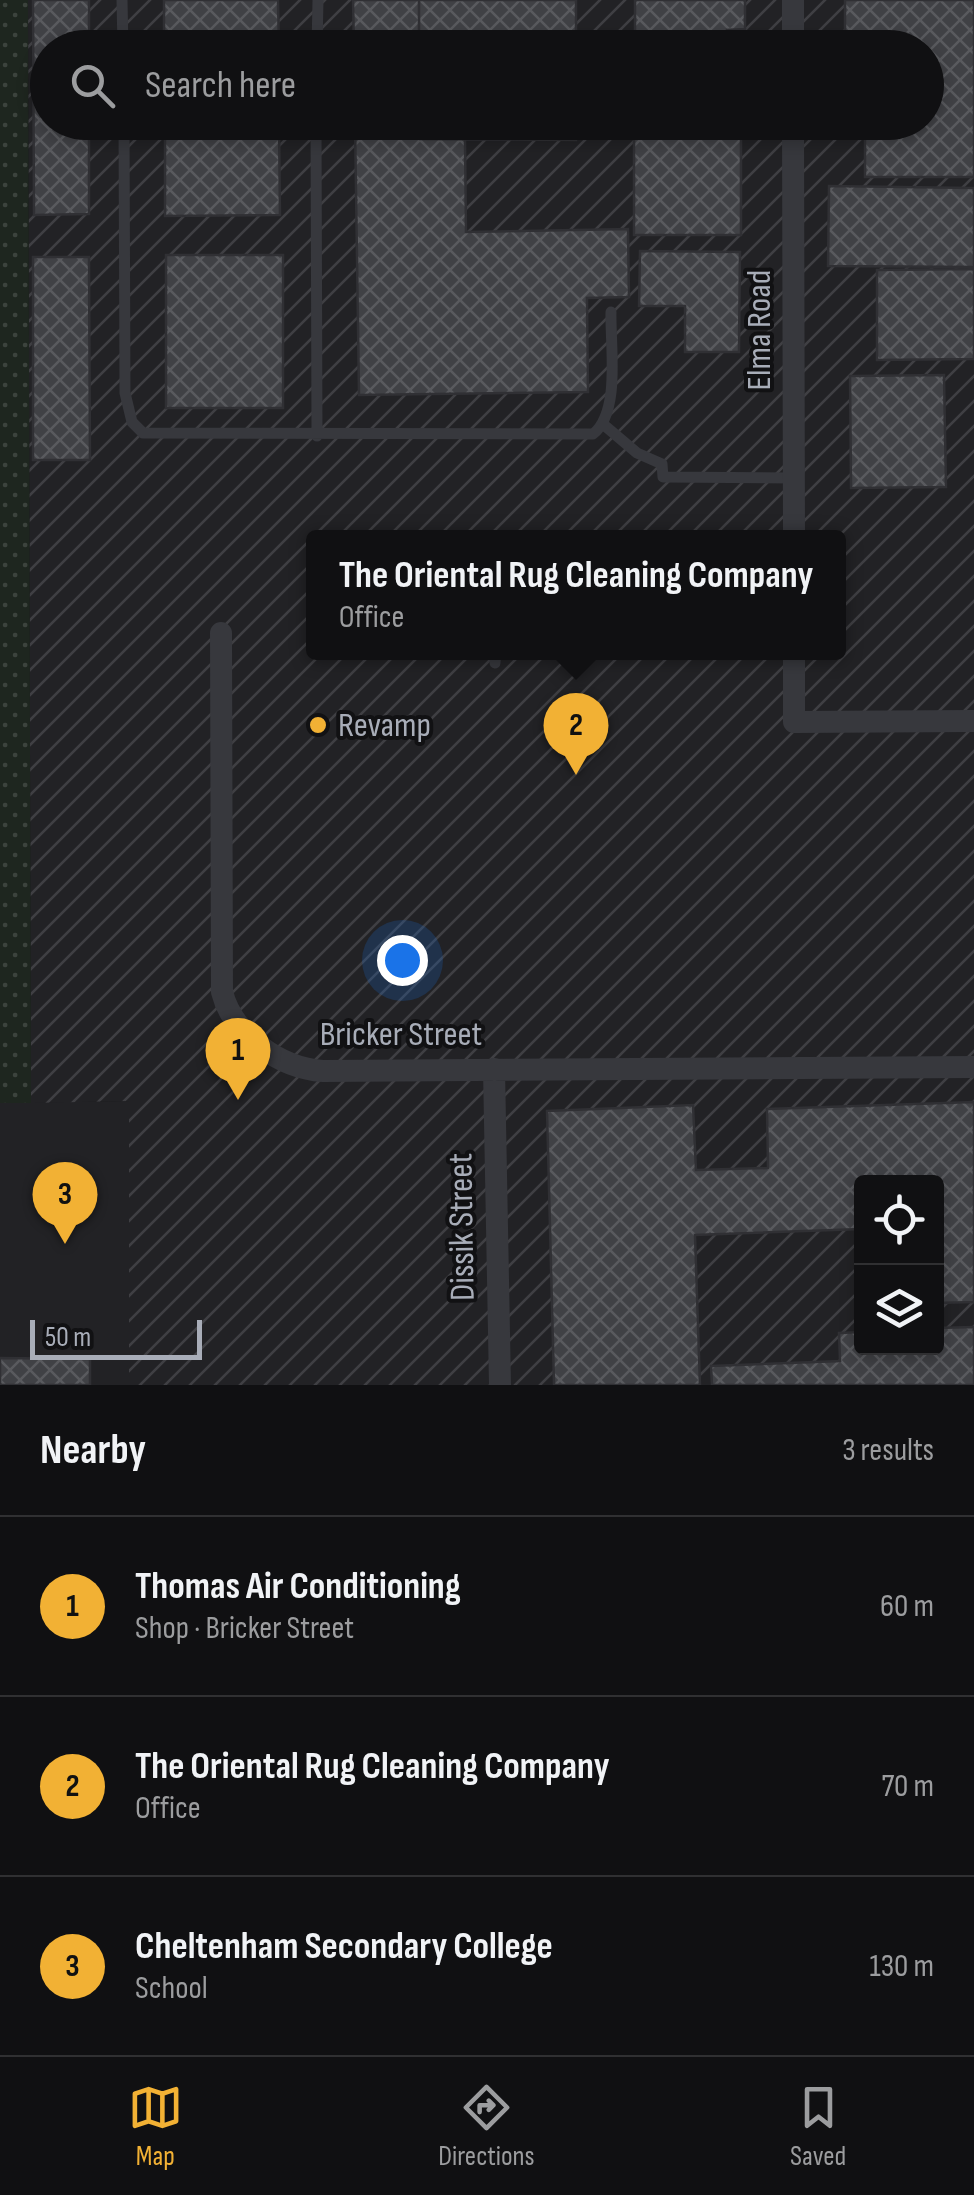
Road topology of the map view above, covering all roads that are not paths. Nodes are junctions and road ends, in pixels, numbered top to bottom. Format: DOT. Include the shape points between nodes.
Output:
graph roads {
  1 [pos="122,0"];
  2 [pos="318,0"];
  3 [pos="793,0"];
  4 [pos="123,30"];
  5 [pos="317,30"];
  6 [pos="793,30"];
  7 [pos="124,140"];
  8 [pos="316,140"];
  9 [pos="793,140"];
  10 [pos="611,312"];
  11 [pos="604,425"];
  12 [pos="317,436"];
  13 [pos="794,478"];
  14 [pos="794,530"];
  15 [pos="221,633"];
  16 [pos="794,660"];
  17 [pos="974,721"];
  18 [pos="974,1067"];
  19 [pos="494,1069"];
  20 [pos="500,1385"];
  1 -- 4 [label="lane"];
  2 -- 5 [label="lane"];
  3 -- 6 [label="street"];
  7 -- 12 [label="lane" via="126,393 132,422 151,436"];
  8 -- 12 [label="lane"];
  9 -- 13 [label="street, Elma Road"];
  10 -- 11 [label="lane"];
  11 -- 12 [label="lane" via="577,436"];
  11 -- 13 [label="lane" via="637,454 662,464 663,477"];
  13 -- 14 [label="street, Elma Road"];
  15 -- 19 [label="street, Bricker Street" via="222,981 230,1016 277,1057 305,1070"];
  16 -- 17 [label="street" via="794,722"];
  18 -- 19 [label="street, Bricker Street"];
  19 -- 20 [label="street, Dissik Street"];
}
